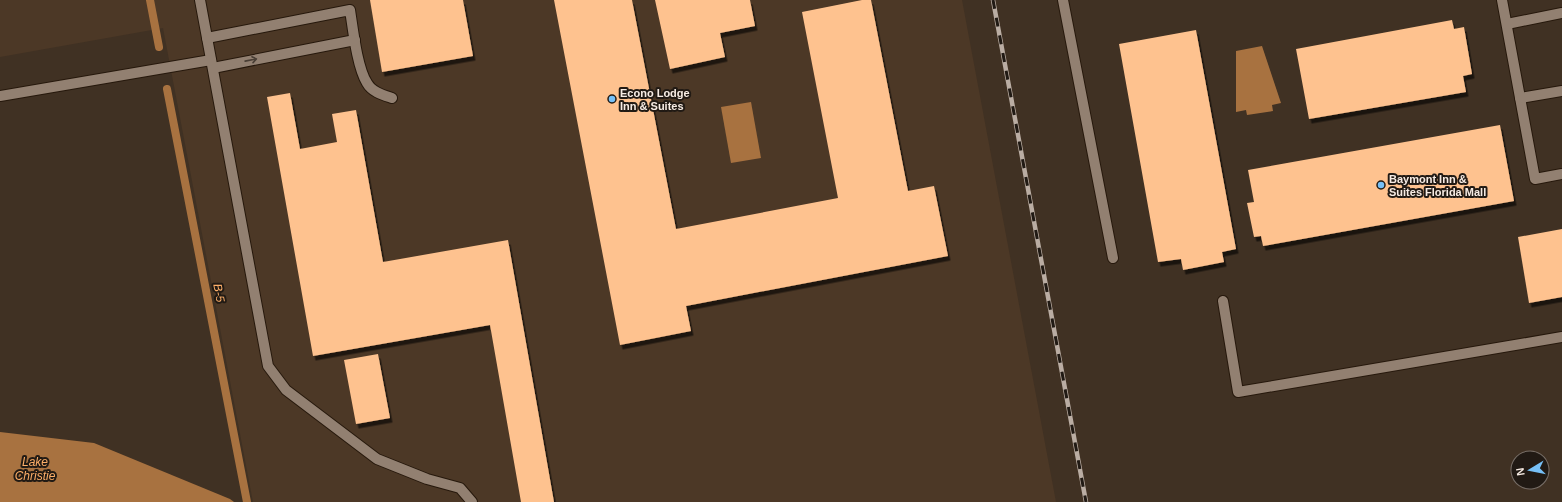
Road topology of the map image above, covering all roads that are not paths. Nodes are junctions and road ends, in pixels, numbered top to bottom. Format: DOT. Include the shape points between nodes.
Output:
graph roads {
  1 [pos="200,0"];
  2 [pos="1063,0"];
  3 [pos="1502,0"];
  4 [pos="1562,13"];
  5 [pos="1507,24"];
  6 [pos="207,38"];
  7 [pos="355,40"];
  8 [pos="212,64"];
  9 [pos="1562,91"];
  10 [pos="0,96"];
  11 [pos="392,98"];
  12 [pos="1520,98"];
  13 [pos="1562,174"];
  14 [pos="1113,258"];
  15 [pos="1223,301"];
  16 [pos="1562,337"];
  17 [pos="472,502"];
  1 -- 6 [label="lane"];
  2 -- 14 [label="lane"];
  3 -- 5 [label="lane"];
  4 -- 5 [label="lane"];
  5 -- 12 [label="lane"];
  6 -- 7 [label="lane" via="350,10"];
  6 -- 8 [label="lane"];
  8 -- 7 [label="lane, one-way"];
  7 -- 11 [label="lane" via="362,74 367,84 374,91"];
  8 -- 10 [label="lane"];
  8 -- 17 [label="lane" via="268,366 286,390 377,459 427,479 460,488"];
  9 -- 12 [label="lane"];
  12 -- 13 [label="lane" via="1535,179"];
  15 -- 16 [label="lane" via="1238,392"];
}
